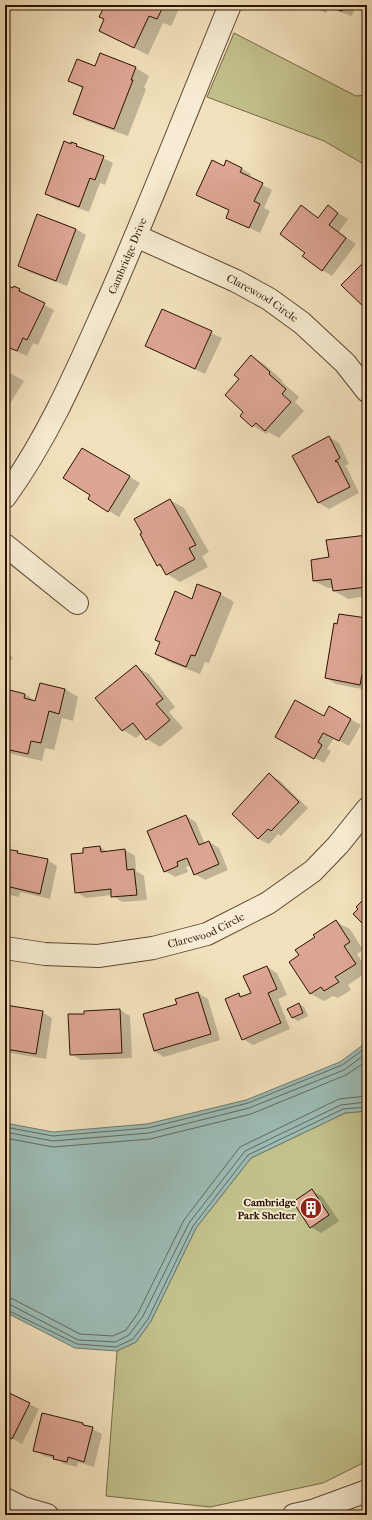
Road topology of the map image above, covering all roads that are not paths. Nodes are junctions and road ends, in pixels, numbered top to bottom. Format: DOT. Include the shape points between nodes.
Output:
graph roads {
  1 [pos="230,5"];
  2 [pos="136,236"];
  3 [pos="367,391"];
  4 [pos="5,497"];
  5 [pos="5,545"];
  6 [pos="77,603"];
  7 [pos="367,810"];
  8 [pos="5,948"];
  9 [pos="367,1491"];
  10 [pos="5,1500"];
  11 [pos="47,1515"];
  12 [pos="294,1515"];
  1 -- 2 [label="street, Cambridge Drive"];
  2 -- 3 [label="street, Clarewood Circle" via="236,281 269,299 302,323 345,363"];
  2 -- 4 [label="street, Cambridge Drive" via="71,383 42,439"];
  5 -- 6 [label="street"];
  7 -- 8 [label="street, Clarewood Circle" via="313,870 268,903 206,934 153,948 98,956 45,954"];
  9 -- 12 [label="street"];
  10 -- 11 [label="street"];
}
